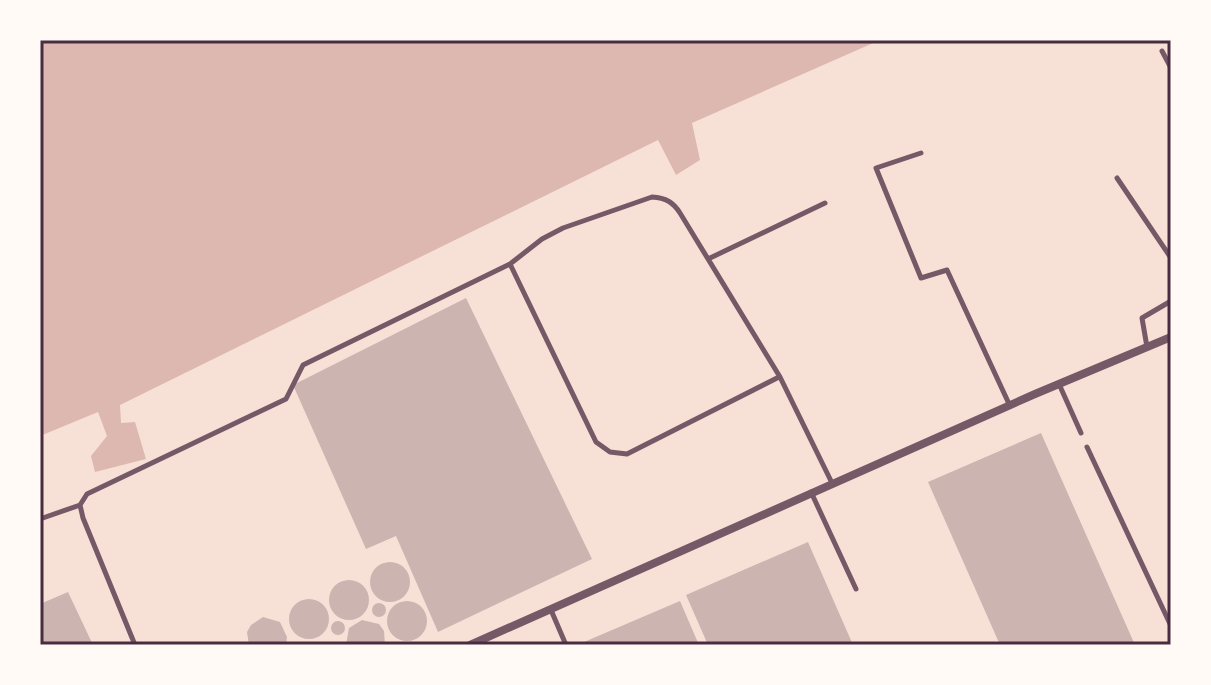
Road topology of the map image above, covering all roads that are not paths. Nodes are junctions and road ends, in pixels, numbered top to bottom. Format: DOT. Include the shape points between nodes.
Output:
graph roads {
  1 [pos="1162,51"];
  2 [pos="1171,68"];
  3 [pos="921,153"];
  4 [pos="1117,178"];
  5 [pos="825,203"];
  6 [pos="1171,258"];
  7 [pos="708,259"];
  8 [pos="510,264"];
  9 [pos="1171,301"];
  10 [pos="1171,337"];
  11 [pos="1147,347"];
  12 [pos="780,377"];
  13 [pos="1059,384"];
  14 [pos="1010,406"];
  15 [pos="1081,433"];
  16 [pos="1087,447"];
  17 [pos="832,483"];
  18 [pos="811,492"];
  19 [pos="80,505"];
  20 [pos="40,519"];
  21 [pos="856,589"];
  22 [pos="551,610"];
  23 [pos="1171,626"];
  24 [pos="135,645"];
  25 [pos="470,645"];
  26 [pos="566,645"];
  1 -- 2 [label="lane"];
  3 -- 14 [label="lane" via="876,168 921,278 947,270"];
  4 -- 6 [label="lane"];
  5 -- 7 [label="lane"];
  7 -- 8 [label="lane" via="674,204 652,197 563,228"];
  7 -- 12 [label="lane"];
  8 -- 12 [label="lane" via="596,442 610,452 627,454"];
  8 -- 19 [label="lane" via="303,365 286,399 87,494"];
  9 -- 11 [label="lane" via="1142,318"];
  10 -- 11 [label="street"];
  11 -- 13 [label="street"];
  12 -- 17 [label="lane"];
  13 -- 14 [label="street"];
  13 -- 15 [label="lane"];
  14 -- 17 [label="street"];
  16 -- 23 [label="lane"];
  17 -- 18 [label="street"];
  18 -- 21 [label="lane"];
  18 -- 22 [label="street"];
  19 -- 20 [label="lane"];
  19 -- 24 [label="lane"];
  22 -- 25 [label="street"];
  22 -- 26 [label="lane"];
}
